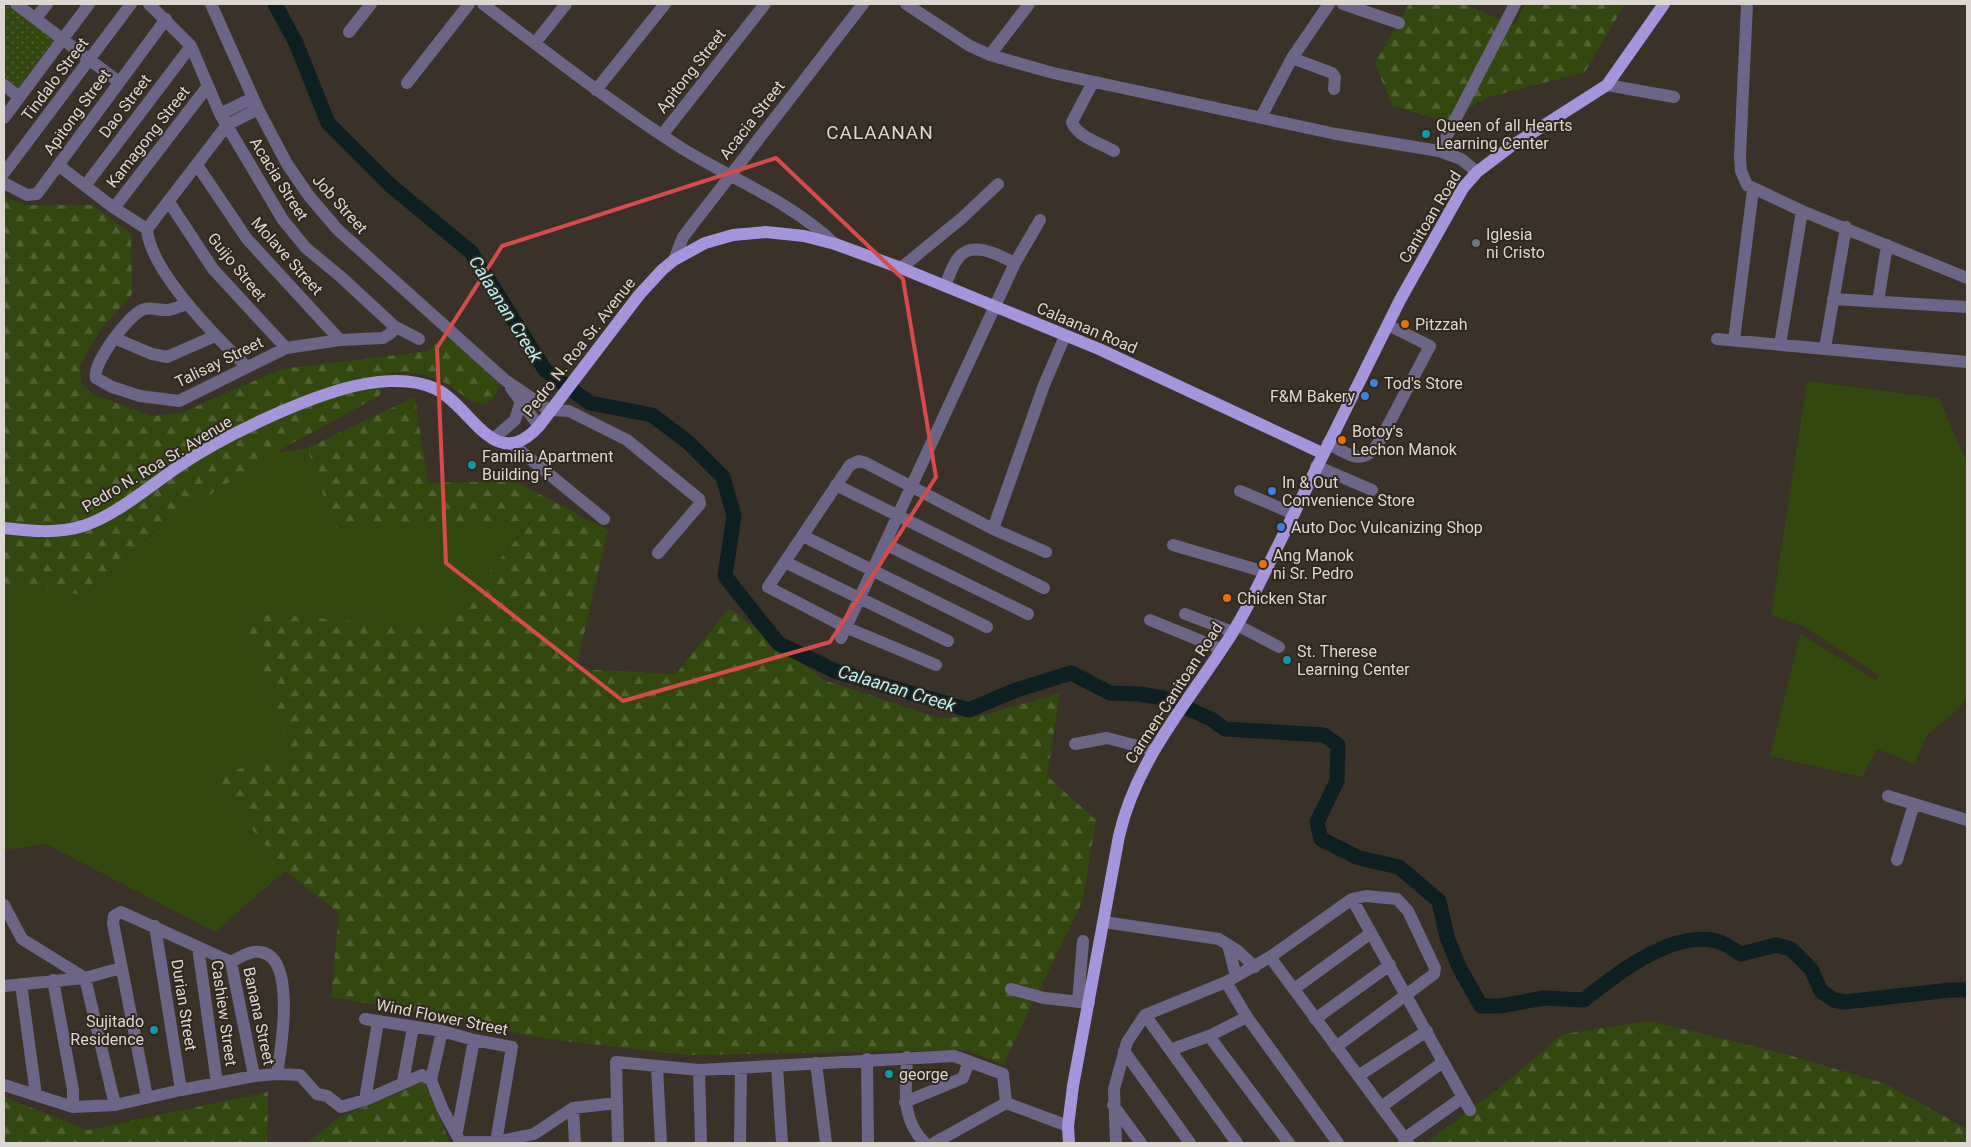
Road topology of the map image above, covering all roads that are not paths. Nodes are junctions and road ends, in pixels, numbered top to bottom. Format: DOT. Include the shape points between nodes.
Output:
graph roads {
  1 [pos="16,4"];
  2 [pos="47,4"];
  3 [pos="89,4"];
  4 [pos="131,4"];
  5 [pos="149,4"];
  6 [pos="211,4"];
  7 [pos="371,4"];
  8 [pos="469,4"];
  9 [pos="483,4"];
  10 [pos="566,4"];
  11 [pos="665,4"];
  12 [pos="765,4"];
  13 [pos="863,4"];
  14 [pos="906,4"];
  15 [pos="1028,4"];
  16 [pos="1329,4"];
  17 [pos="1343,4"];
  18 [pos="1516,4"];
  19 [pos="1664,4"];
  20 [pos="1747,4"];
  21 [pos="36,18"];
  22 [pos="166,19"];
  23 [pos="1399,23"];
  24 [pos="349,32"];
  25 [pos="63,40"];
  26 [pos="534,43"];
  27 [pos="191,46"];
  28 [pos="990,55"];
  29 [pos="1292,58"];
  30 [pos="90,60"];
  31 [pos="119,82"];
  32 [pos="1093,82"];
  33 [pos="407,83"];
  34 [pos="4,85"];
  35 [pos="1607,85"];
  36 [pos="208,86"];
  37 [pos="1334,89"];
  38 [pos="596,90"];
  39 [pos="19,97"];
  40 [pos="1674,98"];
  41 [pos="256,104"];
  42 [pos="1261,117"];
  43 [pos="4,118"];
  44 [pos="224,120"];
  45 [pos="662,135"];
  46 [pos="1438,150"];
  47 [pos="1114,151"];
  48 [pos="58,166"];
  49 [pos="197,166"];
  50 [pos="1477,172"];
  51 [pos="4,173"];
  52 [pos="730,174"];
  53 [pos="4,183"];
  54 [pos="998,184"];
  55 [pos="85,186"];
  56 [pos="1753,190"];
  57 [pos="169,202"];
  58 [pos="114,208"];
  59 [pos="1802,211"];
  60 [pos="1040,220"];
  61 [pos="1846,227"];
  62 [pos="147,229"];
  63 [pos="835,244"];
  64 [pos="1887,244"];
  65 [pos="674,260"];
  66 [pos="1015,263"];
  67 [pos="901,268"];
  68 [pos="1967,278"];
  69 [pos="945,286"];
  70 [pos="1833,299"];
  71 [pos="1878,302"];
  72 [pos="187,304"];
  73 [pos="994,307"];
  74 [pos="1967,307"];
  75 [pos="1388,325"];
  76 [pos="394,326"];
  77 [pos="215,336"];
  78 [pos="1065,336"];
  79 [pos="114,338"];
  80 [pos="419,339"];
  81 [pos="1717,339"];
  82 [pos="340,340"];
  83 [pos="1734,340"];
  84 [pos="1780,345"];
  85 [pos="286,348"];
  86 [pos="1825,348"];
  87 [pos="1967,362"];
  88 [pos="248,367"];
  89 [pos="505,380"];
  90 [pos="521,401"];
  91 [pos="553,406"];
  92 [pos="539,426"];
  93 [pos="494,439"];
  94 [pos="512,444"];
  95 [pos="1325,448"];
  96 [pos="1316,466"];
  97 [pos="836,485"];
  98 [pos="911,486"];
  99 [pos="1372,490"];
  100 [pos="1240,491"];
  101 [pos="1294,514"];
  102 [pos="898,515"];
  103 [pos="604,519"];
  104 [pos="4,528"];
  105 [pos="993,529"];
  106 [pos="803,536"];
  107 [pos="885,544"];
  108 [pos="1173,545"];
  109 [pos="1046,552"];
  110 [pos="658,553"];
  111 [pos="785,562"];
  112 [pos="871,571"];
  113 [pos="1265,572"];
  114 [pos="1044,588"];
  115 [pos="858,599"];
  116 [pos="1028,614"];
  117 [pos="1185,614"];
  118 [pos="1150,620"];
  119 [pos="987,627"];
  120 [pos="1235,629"];
  121 [pos="843,632"];
  122 [pos="948,641"];
  123 [pos="1279,647"];
  124 [pos="1221,650"];
  125 [pos="936,665"];
  126 [pos="1075,744"];
  127 [pos="1153,750"];
  128 [pos="1888,796"];
  129 [pos="1914,804"];
  130 [pos="1967,820"];
  131 [pos="1897,860"];
  132 [pos="1352,899"];
  133 [pos="4,905"];
  134 [pos="1104,922"];
  135 [pos="155,926"];
  136 [pos="1371,932"];
  137 [pos="1083,941"];
  138 [pos="1228,945"];
  139 [pos="198,948"];
  140 [pos="1270,957"];
  141 [pos="231,962"];
  142 [pos="1390,965"];
  143 [pos="1255,967"];
  144 [pos="121,968"];
  145 [pos="85,978"];
  146 [pos="1231,979"];
  147 [pos="53,980"];
  148 [pos="21,984"];
  149 [pos="4,986"];
  150 [pos="1011,988"];
  151 [pos="1294,989"];
  152 [pos="1407,995"];
  153 [pos="1083,1003"];
  154 [pos="1145,1015"];
  155 [pos="1247,1017"];
  156 [pos="364,1019"];
  157 [pos="1316,1019"];
  158 [pos="378,1022"];
  159 [pos="413,1027"];
  160 [pos="442,1031"];
  161 [pos="1427,1031"];
  162 [pos="1208,1036"];
  163 [pos="474,1040"];
  164 [pos="1336,1047"];
  165 [pos="1170,1050"];
  166 [pos="1124,1051"];
  167 [pos="907,1058"];
  168 [pos="867,1059"];
  169 [pos="969,1061"];
  170 [pos="1443,1062"];
  171 [pos="816,1063"];
  172 [pos="777,1066"];
  173 [pos="657,1067"];
  174 [pos="741,1068"];
  175 [pos="699,1070"];
  176 [pos="277,1074"];
  177 [pos="254,1076"];
  178 [pos="1358,1076"];
  179 [pos="431,1080"];
  180 [pos="403,1082"];
  181 [pos="217,1083"];
  182 [pos="4,1085"];
  183 [pos="181,1090"];
  184 [pos="36,1095"];
  185 [pos="147,1097"];
  186 [pos="1462,1098"];
  187 [pos="365,1100"];
  188 [pos="905,1102"];
  189 [pos="616,1103"];
  190 [pos="1006,1103"];
  191 [pos="1113,1105"];
  192 [pos="115,1106"];
  193 [pos="73,1107"];
  194 [pos="572,1108"];
  195 [pos="1382,1108"];
  196 [pos="1470,1110"];
  197 [pos="1068,1126"];
  198 [pos="535,1138"];
  199 [pos="460,1139"];
  200 [pos="1406,1141"];
  201 [pos="496,1142"];
  202 [pos="575,1143"];
  203 [pos="618,1143"];
  204 [pos="661,1143"];
  205 [pos="701,1143"];
  206 [pos="740,1143"];
  207 [pos="782,1143"];
  208 [pos="826,1143"];
  209 [pos="868,1143"];
  210 [pos="925,1143"];
  211 [pos="934,1143"];
  212 [pos="1069,1143"];
  213 [pos="1116,1143"];
  214 [pos="1141,1143"];
  215 [pos="1190,1143"];
  216 [pos="1237,1143"];
  217 [pos="1289,1143"];
  218 [pos="1338,1143"];
  1 -- 21 [label="street"];
  2 -- 21 [label="street"];
  3 -- 25 [label="street"];
  4 -- 30 [label="street, Tindalo Street"];
  5 -- 22 [label="street, Acacia Street"];
  6 -- 41 [label="street, Job Street"];
  7 -- 24 [label="street"];
  8 -- 33 [label="street"];
  9 -- 26 [label="street"];
  10 -- 26 [label="street"];
  11 -- 38 [label="street"];
  12 -- 45 [label="street, Apitong Street"];
  13 -- 52 [label="street, Acacia Street"];
  14 -- 28 [label="street" via="963,42"];
  15 -- 28 [label="street"];
  16 -- 29 [label="street"];
  17 -- 23 [label="street"];
  18 -- 46 [label="street"];
  19 -- 35 [label="main road, Canitoan Road"];
  20 -- 56 [label="street" via="1740,155 1744,180"];
  21 -- 25 [label="street"];
  22 -- 27 [label="street, Acacia Street"];
  22 -- 31 [label="street, Apitong Street"];
  25 -- 30 [label="street"];
  25 -- 39 [label="street"];
  26 -- 38 [label="street"];
  27 -- 36 [label="street, Acacia Street"];
  27 -- 55 [label="street, Dao Street"];
  28 -- 32 [label="street"];
  29 -- 37 [label="street" via="1332,73"];
  29 -- 42 [label="street"];
  30 -- 31 [label="street"];
  30 -- 51 [label="street, Tindalo Street"];
  31 -- 48 [label="street, Apitong Street"];
  32 -- 42 [label="street"];
  32 -- 47 [label="street" via="1072,122 1080,132"];
  34 -- 39 [label="street"];
  35 -- 40 [label="street"];
  35 -- 50 [label="main road, Canitoan Road"];
  36 -- 44 [label="street, Acacia Street"];
  36 -- 58 [label="street, Kamagong Street"];
  38 -- 45 [label="street"];
  39 -- 43 [label="street"];
  41 -- 44 [label="street"];
  41 -- 89 [label="street, Job Street" via="296,178 327,218"];
  42 -- 46 [label="street"];
  44 -- 49 [label="street"];
  44 -- 76 [label="street, Acacia Street" via="283,220 306,248"];
  45 -- 52 [label="street"];
  46 -- 50 [label="street" via="1461,159"];
  48 -- 53 [label="street, Apitong Street" via="34,196"];
  48 -- 55 [label="street"];
  49 -- 57 [label="street"];
  49 -- 82 [label="street, Molave Street" via="247,239"];
  50 -- 75 [label="main road, Canitoan Road" via="1456,200"];
  52 -- 63 [label="street" via="810,223"];
  52 -- 65 [label="street, Acacia Street" via="683,237"];
  54 -- 67 [label="street"];
  55 -- 58 [label="street"];
  56 -- 59 [label="street"];
  56 -- 83 [label="street"];
  57 -- 62 [label="street"];
  57 -- 85 [label="street, Guijo Street" via="213,269"];
  58 -- 62 [label="street"];
  59 -- 61 [label="street"];
  59 -- 84 [label="street"];
  60 -- 66 [label="street"];
  61 -- 64 [label="street"];
  61 -- 70 [label="street"];
  62 -- 72 [label="street" via="151,248"];
  63 -- 65 [label="main road, Pedro N. Roa Sr. Avenue" via="784,233 749,232 704,243"];
  63 -- 67 [label="main road, Calaanan Road"];
  64 -- 68 [label="street"];
  64 -- 71 [label="street"];
  65 -- 91 [label="main road, Pedro N. Roa Sr. Avenue" via="639,295"];
  66 -- 69 [label="street" via="982,250 966,252 958,257"];
  66 -- 73 [label="street"];
  67 -- 69 [label="main road, Calaanan Road"];
  69 -- 73 [label="main road, Calaanan Road"];
  70 -- 71 [label="street"];
  70 -- 86 [label="street"];
  71 -- 74 [label="street"];
  72 -- 77 [label="street"];
  72 -- 79 [label="street, Talisay Street" via="170,310 143,309"];
  73 -- 78 [label="main road, Calaanan Road"];
  73 -- 98 [label="street"];
  75 -- 95 [label="main road, Canitoan Road"];
  75 -- 95 [label="street" via="1430,346 1370,454 1356,457"];
  76 -- 80 [label="street, Acacia Street"];
  76 -- 82 [label="street, Talisay Street" via="391,333 383,338"];
  77 -- 79 [label="street" via="167,357"];
  77 -- 88 [label="street"];
  78 -- 95 [label="main road, Calaanan Road"];
  78 -- 105 [label="street" via="1044,385"];
  79 -- 88 [label="street, Talisay Street" via="97,366 96,378 140,396 178,401"];
  81 -- 83 [label="street"];
  82 -- 85 [label="street, Talisay Street"];
  83 -- 84 [label="street"];
  84 -- 86 [label="street"];
  85 -- 88 [label="street, Talisay Street"];
  86 -- 87 [label="street"];
  89 -- 90 [label="street, Job Street"];
  89 -- 91 [label="street, Job Street"];
  90 -- 92 [label="street, Job Street"];
  90 -- 93 [label="street" via="515,420"];
  91 -- 92 [label="main road, Pedro N. Roa Sr. Avenue"];
  91 -- 110 [label="street" via="627,440 699,500 700,504"];
  92 -- 94 [label="main road, Pedro N. Roa Sr. Avenue" via="523,440"];
  93 -- 94 [label="main road, Pedro N. Roa Sr. Avenue"];
  93 -- 104 [label="main road, Pedro N. Roa Sr. Avenue" via="447,396 436,390 414,383 370,383 342,389 296,406 230,437 184,462 106,515 84,526 46,531"];
  94 -- 103 [label="street"];
  95 -- 96 [label="main road, Carmen-Canitoan Road"];
  96 -- 99 [label="street"];
  96 -- 101 [label="main road, Carmen-Canitoan Road"];
  97 -- 98 [label="street" via="850,465 863,461"];
  97 -- 102 [label="street"];
  97 -- 106 [label="street"];
  98 -- 102 [label="street"];
  98 -- 105 [label="street"];
  100 -- 101 [label="street"];
  101 -- 113 [label="main road, Carmen-Canitoan Road"];
  102 -- 107 [label="street"];
  102 -- 114 [label="street"];
  105 -- 109 [label="street"];
  106 -- 111 [label="street"];
  106 -- 112 [label="street"];
  107 -- 112 [label="street"];
  107 -- 116 [label="street"];
  108 -- 113 [label="street"];
  111 -- 115 [label="street"];
  111 -- 121 [label="street" via="769,584 770,590"];
  112 -- 115 [label="street"];
  112 -- 119 [label="street"];
  113 -- 120 [label="main road, Carmen-Canitoan Road"];
  115 -- 121 [label="street"];
  115 -- 122 [label="street"];
  117 -- 120 [label="street"];
  118 -- 124 [label="street"];
  120 -- 123 [label="street"];
  120 -- 124 [label="main road, Carmen-Canitoan Road"];
  121 -- 125 [label="street"];
  124 -- 127 [label="main road, Carmen-Canitoan Road"];
  126 -- 127 [label="street" via="1107,738"];
  127 -- 134 [label="main road, Carmen-Canitoan Road" via="1130,795 1123,818"];
  128 -- 129 [label="street"];
  129 -- 130 [label="street"];
  129 -- 131 [label="street"];
  132 -- 136 [label="street"];
  132 -- 140 [label="street"];
  132 -- 152 [label="street" via="1366,896 1397,899 1408,911 1435,972"];
  133 -- 145 [label="street" via="22,939"];
  134 -- 138 [label="street" via="1209,936"];
  134 -- 153 [label="main road, Carmen-Canitoan Road"];
  135 -- 139 [label="street"];
  135 -- 144 [label="street" via="121,912 114,916"];
  135 -- 183 [label="street, Durian Street"];
  136 -- 142 [label="street"];
  136 -- 151 [label="street"];
  137 -- 153 [label="street"];
  138 -- 143 [label="street"];
  138 -- 146 [label="street"];
  139 -- 141 [label="street"];
  139 -- 181 [label="street, Cashiew Street"];
  140 -- 143 [label="street"];
  140 -- 151 [label="street"];
  141 -- 176 [label="street" via="254,951 273,958 278,969 285,1006"];
  141 -- 177 [label="street, Banana Street"];
  142 -- 152 [label="street"];
  142 -- 157 [label="street"];
  143 -- 146 [label="street"];
  144 -- 145 [label="street"];
  144 -- 185 [label="street"];
  145 -- 147 [label="street"];
  145 -- 192 [label="street"];
  146 -- 154 [label="street"];
  146 -- 155 [label="street"];
  147 -- 148 [label="street"];
  147 -- 193 [label="street" via="73,1090"];
  148 -- 149 [label="street"];
  148 -- 184 [label="street"];
  150 -- 153 [label="street" via="1029,995"];
  151 -- 157 [label="street"];
  152 -- 161 [label="street"];
  152 -- 164 [label="street"];
  153 -- 197 [label="main road, Carmen-Canitoan Road"];
  154 -- 165 [label="street"];
  154 -- 166 [label="street" via="1132,1031"];
  155 -- 162 [label="street"];
  155 -- 218 [label="street"];
  156 -- 158 [label="street, Wind Flower Street"];
  157 -- 164 [label="street"];
  158 -- 159 [label="street, Wind Flower Street"];
  158 -- 187 [label="street"];
  159 -- 160 [label="street, Wind Flower Street"];
  159 -- 180 [label="street"];
  160 -- 163 [label="street, Wind Flower Street"];
  160 -- 179 [label="street"];
  161 -- 170 [label="street"];
  161 -- 178 [label="street"];
  162 -- 165 [label="street"];
  162 -- 217 [label="street"];
  163 -- 199 [label="street"];
  163 -- 201 [label="street, Wind Flower Street" via="512,1047"];
  164 -- 178 [label="street"];
  165 -- 216 [label="street"];
  166 -- 191 [label="street"];
  166 -- 215 [label="street"];
  167 -- 168 [label="street"];
  167 -- 169 [label="street" via="954,1056"];
  167 -- 188 [label="street"];
  168 -- 171 [label="street"];
  168 -- 209 [label="street"];
  169 -- 188 [label="street" via="963,1078"];
  169 -- 190 [label="street" via="1003,1074"];
  170 -- 186 [label="street"];
  170 -- 195 [label="street"];
  171 -- 172 [label="street"];
  171 -- 208 [label="street"];
  172 -- 174 [label="street"];
  172 -- 207 [label="street"];
  173 -- 175 [label="street"];
  173 -- 189 [label="street" via="616,1062"];
  173 -- 204 [label="street"];
  174 -- 175 [label="street"];
  174 -- 206 [label="street"];
  175 -- 205 [label="street"];
  176 -- 177 [label="street"];
  176 -- 187 [label="street" via="300,1075 316,1094 327,1096 341,1107"];
  177 -- 181 [label="street"];
  178 -- 195 [label="street"];
  179 -- 180 [label="street" via="422,1075"];
  179 -- 199 [label="street"];
  180 -- 187 [label="street"];
  181 -- 183 [label="street"];
  182 -- 184 [label="street"];
  183 -- 185 [label="street"];
  184 -- 193 [label="street"];
  185 -- 192 [label="street"];
  186 -- 196 [label="street"];
  186 -- 200 [label="street"];
  188 -- 210 [label="street" via="908,1118"];
  189 -- 194 [label="street"];
  189 -- 203 [label="street"];
  190 -- 197 [label="street"];
  190 -- 211 [label="street"];
  191 -- 213 [label="street"];
  191 -- 214 [label="street"];
  192 -- 193 [label="street"];
  194 -- 198 [label="street"];
  194 -- 202 [label="street"];
  195 -- 200 [label="street"];
  197 -- 212 [label="main road, Carmen-Canitoan Road"];
  198 -- 201 [label="street"];
  199 -- 201 [label="street"];
}
